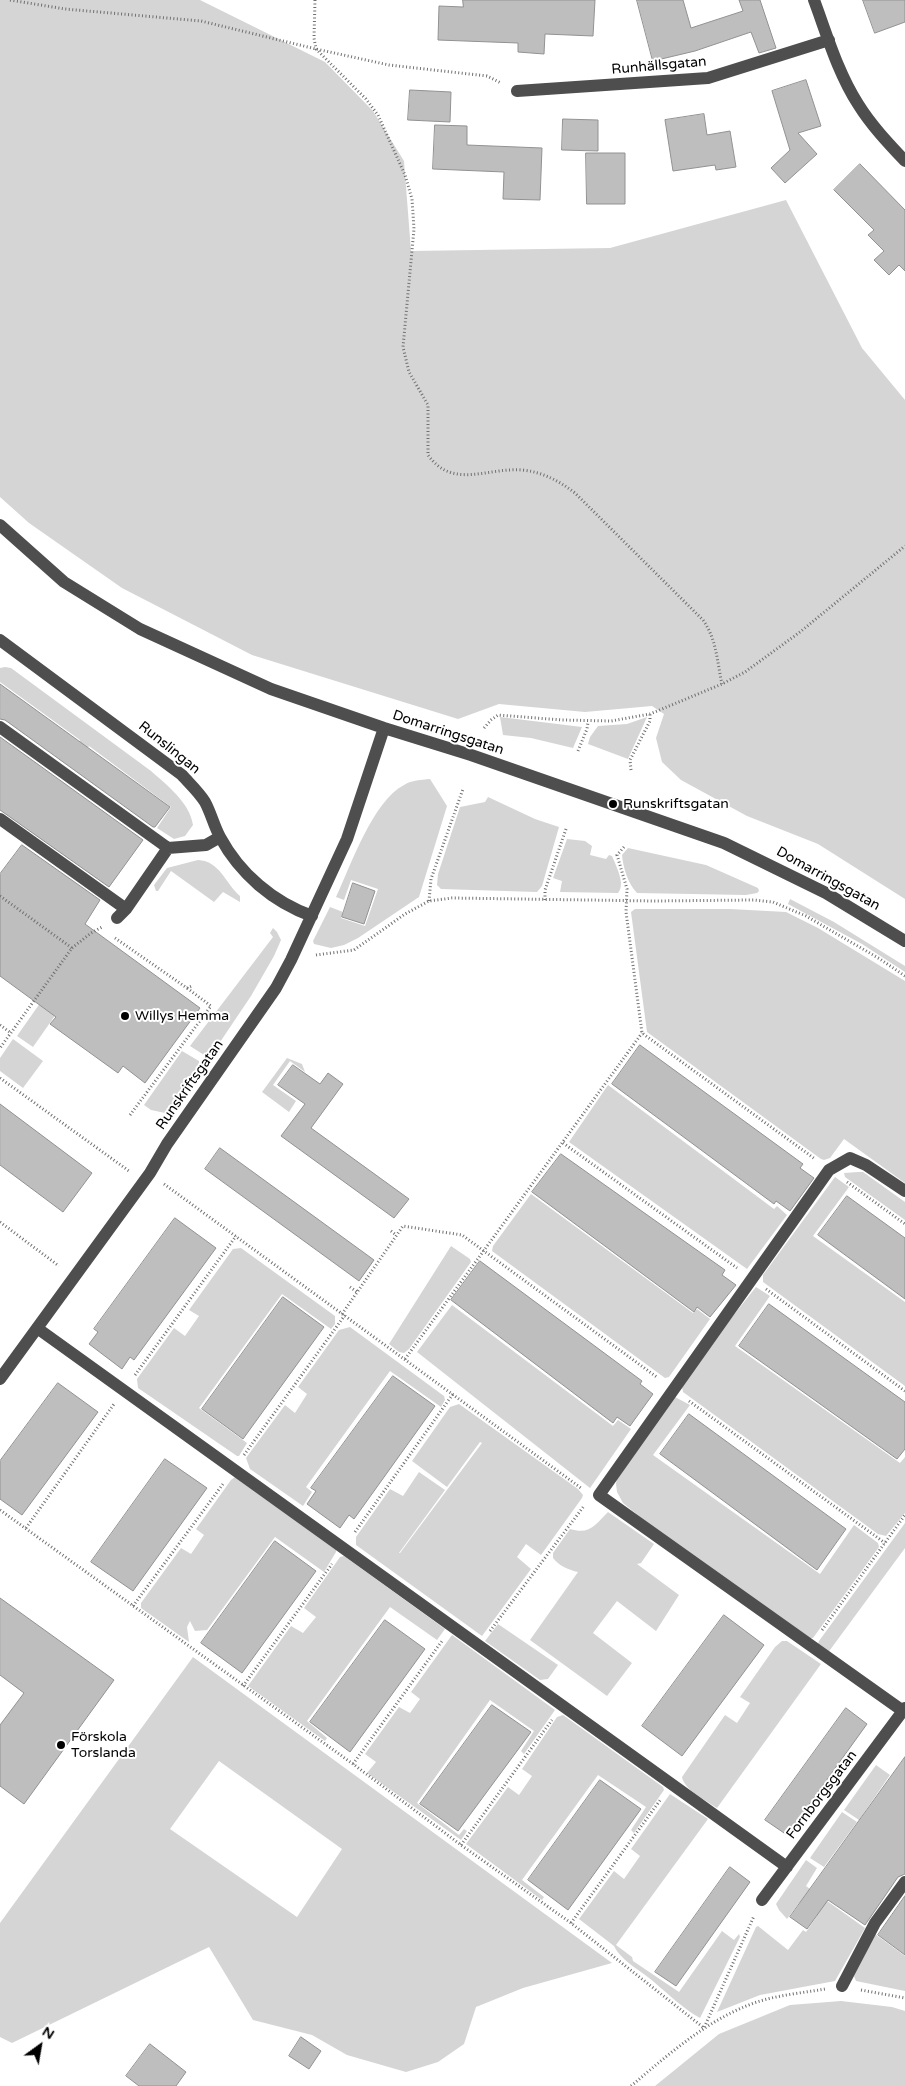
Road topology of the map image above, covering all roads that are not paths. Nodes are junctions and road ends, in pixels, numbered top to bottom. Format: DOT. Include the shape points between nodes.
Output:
graph roads {
  1 [pos="814,0"];
  2 [pos="829,40"];
  3 [pos="516,92"];
  4 [pos="905,161"];
  5 [pos="0,525"];
  6 [pos="1,642"];
  7 [pos="0,727"];
  8 [pos="384,728"];
  9 [pos="0,819"];
  10 [pos="220,837"];
  11 [pos="168,848"];
  12 [pos="312,916"];
  13 [pos="905,941"];
  14 [pos="905,1191"];
  15 [pos="37,1328"];
  16 [pos="0,1379"];
  17 [pos="904,1710"];
  18 [pos="787,1867"];
  19 [pos="905,1882"];
  20 [pos="762,1900"];
  21 [pos="842,1986"];
  1 -- 2 [label="street"];
  2 -- 3 [label="street, Runhällsgatan" via="708,78"];
  2 -- 4 [label="street" via="857,103"];
  5 -- 8 [label="street, Domarringsgatan" via="64,582 140,629 272,689"];
  6 -- 10 [label="street, Runslingan" via="182,775 204,800"];
  7 -- 11 [label="street"];
  8 -- 12 [label="street, Runskriftsgatan" via="348,839"];
  8 -- 13 [label="street, Domarringsgatan" via="724,843 826,893"];
  9 -- 11 [label="street" via="122,913"];
  10 -- 11 [label="street" via="206,845"];
  10 -- 12 [label="street, Runslingan" via="232,858 262,889"];
  12 -- 15 [label="street, Runskriftsgatan" via="276,988 147,1178"];
  14 -- 17 [label="street" via="850,1158 829,1170 595,1496"];
  15 -- 16 [label="street, Runskriftsgatan"];
  15 -- 18 [label="street"];
  17 -- 18 [label="street, Fornborgsgatan"];
  18 -- 20 [label="street, Fornborgsgatan"];
  19 -- 21 [label="street" via="875,1923"];
}
